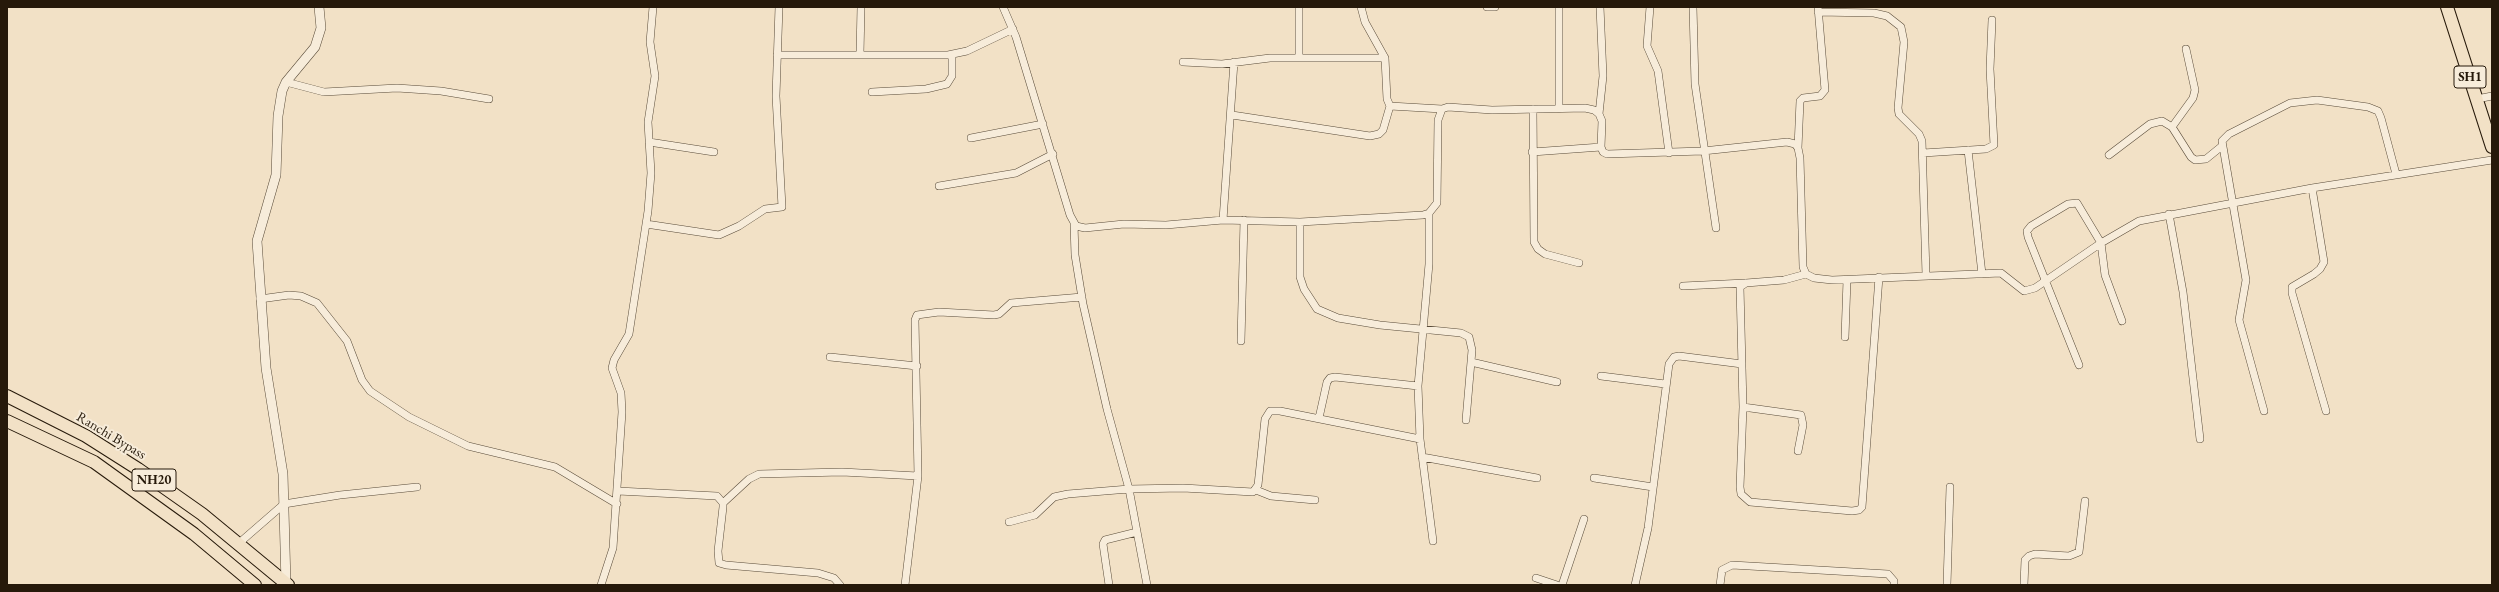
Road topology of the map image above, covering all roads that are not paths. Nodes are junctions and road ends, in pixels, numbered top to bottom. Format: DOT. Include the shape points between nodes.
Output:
graph roads {
  1 [pos="319,7"];
  2 [pos="653,7"];
  3 [pos="779,7"];
  4 [pos="861,7"];
  5 [pos="1003,7"];
  6 [pos="1299,7"];
  7 [pos="1361,7"];
  8 [pos="1487,7"];
  9 [pos="1495,7"];
  10 [pos="1559,7"];
  11 [pos="1600,7"];
  12 [pos="1650,7"];
  13 [pos="1693,7"];
  14 [pos="2447,7"];
  15 [pos="1818,10"];
  16 [pos="1992,20"];
  17 [pos="1013,30"];
  18 [pos="2186,49"];
  19 [pos="860,54"];
  20 [pos="777,55"];
  21 [pos="952,55"];
  22 [pos="1299,58"];
  23 [pos="1385,58"];
  24 [pos="1183,62"];
  25 [pos="1234,62"];
  26 [pos="286,82"];
  27 [pos="872,92"];
  28 [pos="2492,96"];
  29 [pos="489,99"];
  30 [pos="2476,99"];
  31 [pos="1390,106"];
  32 [pos="1442,109"];
  33 [pos="1533,109"];
  34 [pos="1559,109"];
  35 [pos="1599,114"];
  36 [pos="1232,115"];
  37 [pos="1043,124"];
  38 [pos="2172,127"];
  39 [pos="971,138"];
  40 [pos="649,142"];
  41 [pos="2222,146"];
  42 [pos="1601,147"];
  43 [pos="2492,147"];
  44 [pos="1798,148"];
  45 [pos="1968,150"];
  46 [pos="1703,151"];
  47 [pos="714,152"];
  48 [pos="1532,152"];
  49 [pos="1922,152"];
  50 [pos="1669,153"];
  51 [pos="1053,154"];
  52 [pos="2110,155"];
  53 [pos="2492,160"];
  54 [pos="2396,174"];
  55 [pos="940,186"];
  56 [pos="2312,188"];
  57 [pos="2232,202"];
  58 [pos="1429,213"];
  59 [pos="2169,214"];
  60 [pos="1223,220"];
  61 [pos="1244,220"];
  62 [pos="1300,222"];
  63 [pos="646,224"];
  64 [pos="1074,224"];
  65 [pos="1716,228"];
  66 [pos="2101,243"];
  67 [pos="1579,263"];
  68 [pos="1806,274"];
  69 [pos="1982,274"];
  70 [pos="1926,275"];
  71 [pos="1879,277"];
  72 [pos="1847,280"];
  73 [pos="2045,282"];
  74 [pos="1746,283"];
  75 [pos="1683,286"];
  76 [pos="1082,297"];
  77 [pos="260,299"];
  78 [pos="2122,321"];
  79 [pos="1422,330"];
  80 [pos="1845,337"];
  81 [pos="1241,341"];
  82 [pos="830,357"];
  83 [pos="1471,362"];
  84 [pos="1742,364"];
  85 [pos="2079,365"];
  86 [pos="917,366"];
  87 [pos="1601,376"];
  88 [pos="1557,382"];
  89 [pos="1665,384"];
  90 [pos="1418,386"];
  91 [pos="7,396"];
  92 [pos="1743,407"];
  93 [pos="2264,411"];
  94 [pos="2326,411"];
  95 [pos="1319,418"];
  96 [pos="1466,420"];
  97 [pos="7,421"];
  98 [pos="1420,439"];
  99 [pos="2200,439"];
  100 [pos="1798,451"];
  101 [pos="1422,457"];
  102 [pos="918,476"];
  103 [pos="1537,478"];
  104 [pos="1594,478"];
  105 [pos="417,487"];
  106 [pos="1653,487"];
  107 [pos="1950,487"];
  108 [pos="1129,489"];
  109 [pos="1256,490"];
  110 [pos="618,491"];
  111 [pos="1315,500"];
  112 [pos="2085,501"];
  113 [pos="723,503"];
  114 [pos="284,504"];
  115 [pos="617,504"];
  116 [pos="1584,519"];
  117 [pos="1009,522"];
  118 [pos="1137,532"];
  119 [pos="1433,541"];
  120 [pos="238,544"];
  121 [pos="1536,578"];
  122 [pos="287,584"];
  123 [pos="255,585"];
  124 [pos="601,585"];
  125 [pos="840,585"];
  126 [pos="906,585"];
  127 [pos="1109,585"];
  128 [pos="1147,585"];
  129 [pos="1557,585"];
  130 [pos="1562,585"];
  131 [pos="1635,585"];
  132 [pos="1720,585"];
  133 [pos="1894,585"];
  134 [pos="1947,585"];
  135 [pos="2024,585"];
  1 -- 26 [label="street" via="320,28 315,47"];
  2 -- 40 [label="street" via="650,42 655,76 648,122"];
  3 -- 20 [label="street"];
  4 -- 19 [label="street"];
  5 -- 17 [label="street"];
  6 -- 22 [label="street"];
  7 -- 23 [label="street" via="1364,22"];
  8 -- 9 [label="street"];
  10 -- 34 [label="street"];
  11 -- 35 [label="street" via="1603,76"];
  12 -- 50 [label="street" via="1648,46 1658,71"];
  13 -- 46 [label="street" via="1695,84"];
  14 -- 30 [label="main road, SH1"];
  15 -- 44 [label="street" via="1825,90 1820,96 1803,98 1800,101"];
  15 -- 49 [label="street" via="1874,12 1887,16 1901,28 1904,42 1899,114 1920,134"];
  16 -- 45 [label="street" via="1990,69 1995,139 1991,148"];
  17 -- 21 [label="street"];
  17 -- 37 [label="street"];
  18 -- 38 [label="street" via="2195,90 2193,98"];
  19 -- 20 [label="street"];
  19 -- 21 [label="street"];
  20 -- 63 [label="street" via="776,96 782,207 765,209 719,235"];
  21 -- 27 [label="street" via="952,76 947,84 926,89"];
  22 -- 23 [label="street"];
  22 -- 25 [label="street"];
  23 -- 31 [label="street" via="1387,99"];
  24 -- 25 [label="street"];
  25 -- 36 [label="street"];
  26 -- 29 [label="street" via="324,92 397,88 442,91"];
  26 -- 77 [label="street" via="278,116 276,175 257,241"];
  28 -- 30 [label="street"];
  30 -- 43 [label="main road, SH1"];
  31 -- 32 [label="street"];
  31 -- 36 [label="street" via="1383,130 1370,136"];
  32 -- 33 [label="street"];
  32 -- 58 [label="street" via="1438,120 1437,203"];
  33 -- 34 [label="street"];
  33 -- 48 [label="street"];
  34 -- 35 [label="street" via="1585,108"];
  35 -- 42 [label="street" via="1602,121"];
  36 -- 60 [label="street" via="1225,168"];
  37 -- 39 [label="street"];
  37 -- 51 [label="street"];
  38 -- 41 [label="street" via="2191,157 2196,160 2206,159"];
  38 -- 52 [label="street" via="2162,121 2150,124"];
  40 -- 47 [label="street"];
  40 -- 63 [label="street" via="651,180"];
  41 -- 54 [label="street" via="2224,137 2290,103 2321,100 2368,107 2378,111"];
  41 -- 57 [label="street"];
  42 -- 48 [label="street"];
  42 -- 50 [label="street" via="1603,152 1615,155"];
  44 -- 46 [label="street" via="1795,144 1787,142"];
  44 -- 68 [label="street" via="1801,241"];
  45 -- 49 [label="street"];
  45 -- 69 [label="street"];
  46 -- 50 [label="street"];
  46 -- 65 [label="street"];
  48 -- 67 [label="street" via="1534,242 1545,254"];
  49 -- 70 [label="street"];
  51 -- 55 [label="street" via="1016,173"];
  51 -- 64 [label="street"];
  53 -- 54 [label="street"];
  54 -- 56 [label="street"];
  56 -- 57 [label="street"];
  56 -- 94 [label="street" via="2324,262 2314,274 2292,287 2292,293"];
  57 -- 59 [label="street"];
  57 -- 93 [label="street" via="2246,280 2239,320"];
  58 -- 62 [label="street" via="1415,217"];
  58 -- 79 [label="street" via="1429,264"];
  59 -- 66 [label="street" via="2131,224"];
  59 -- 99 [label="street" via="2183,292"];
  60 -- 61 [label="street"];
  60 -- 64 [label="street" via="1085,228"];
  61 -- 62 [label="street"];
  61 -- 81 [label="street"];
  62 -- 79 [label="street" via="1300,277 1304,289 1317,309 1338,318"];
  63 -- 110 [label="street" via="629,334 612,368 622,401"];
  64 -- 76 [label="street" via="1075,255"];
  66 -- 73 [label="street"];
  66 -- 73 [label="street" via="2077,203 2068,204 2031,226 2027,232 2028,236"];
  66 -- 78 [label="street" via="2105,275"];
  68 -- 72 [label="street" via="1822,280"];
  68 -- 74 [label="street" via="1784,280"];
  69 -- 70 [label="street"];
  69 -- 73 [label="street" via="2001,273 2024,291 2030,291"];
  70 -- 71 [label="street"];
  71 -- 72 [label="street"];
  71 -- 92 [label="street" via="1863,502 1859,510 1763,503 1745,499 1740,488"];
  72 -- 80 [label="street"];
  73 -- 85 [label="street"];
  74 -- 75 [label="street"];
  74 -- 84 [label="street" via="1740,287 1738,294"];
  76 -- 86 [label="street" via="1011,303 999,314 994,315 939,312 917,315"];
  76 -- 108 [label="street" via="1107,409"];
  77 -- 114 [label="street" via="266,368 283,474"];
  77 -- 115 [label="street" via="290,295 301,296 317,303 347,341 362,380 370,391 408,416 468,446 555,468"];
  79 -- 83 [label="street" via="1469,336"];
  79 -- 90 [label="street"];
  82 -- 86 [label="street"];
  83 -- 88 [label="street"];
  83 -- 96 [label="street"];
  84 -- 89 [label="street" via="1674,357 1669,364"];
  84 -- 92 [label="street"];
  86 -- 102 [label="street"];
  87 -- 89 [label="street"];
  89 -- 106 [label="street"];
  90 -- 95 [label="street" via="1330,378"];
  90 -- 98 [label="street"];
  91 -- 120 [label="main road, Ranchi Bypass / NH20" via="86,436 195,510"];
  92 -- 100 [label="street" via="1801,415 1803,425"];
  95 -- 98 [label="street"];
  95 -- 109 [label="street" via="1280,411 1270,411 1267,414"];
  97 -- 123 [label="main road, NH20" via="94,462 194,534"];
  98 -- 101 [label="street"];
  101 -- 103 [label="street"];
  101 -- 119 [label="street"];
  102 -- 113 [label="street" via="842,472 759,474 749,479"];
  102 -- 126 [label="street"];
  104 -- 106 [label="street"];
  105 -- 114 [label="street" via="352,493"];
  106 -- 131 [label="street" via="1646,539"];
  107 -- 134 [label="street"];
  108 -- 109 [label="street" via="1183,488 1248,492"];
  108 -- 117 [label="street" via="1054,497 1036,515"];
  108 -- 118 [label="street"];
  109 -- 111 [label="street" via="1270,496"];
  110 -- 113 [label="street" via="717,496"];
  110 -- 115 [label="street"];
  112 -- 135 [label="street" via="2079,552 2069,556 2029,556 2025,560"];
  113 -- 125 [label="street" via="719,562 726,565 818,573 834,578"];
  114 -- 120 [label="street"];
  114 -- 122 [label="street"];
  115 -- 124 [label="street" via="614,548"];
  116 -- 130 [label="street"];
  118 -- 127 [label="street" via="1104,540"];
  118 -- 128 [label="street"];
  120 -- 122 [label="main road, Ranchi Bypass / NH20"];
  121 -- 129 [label="street"];
  132 -- 133 [label="street" via="1722,570 1732,565 1888,574"];
}
